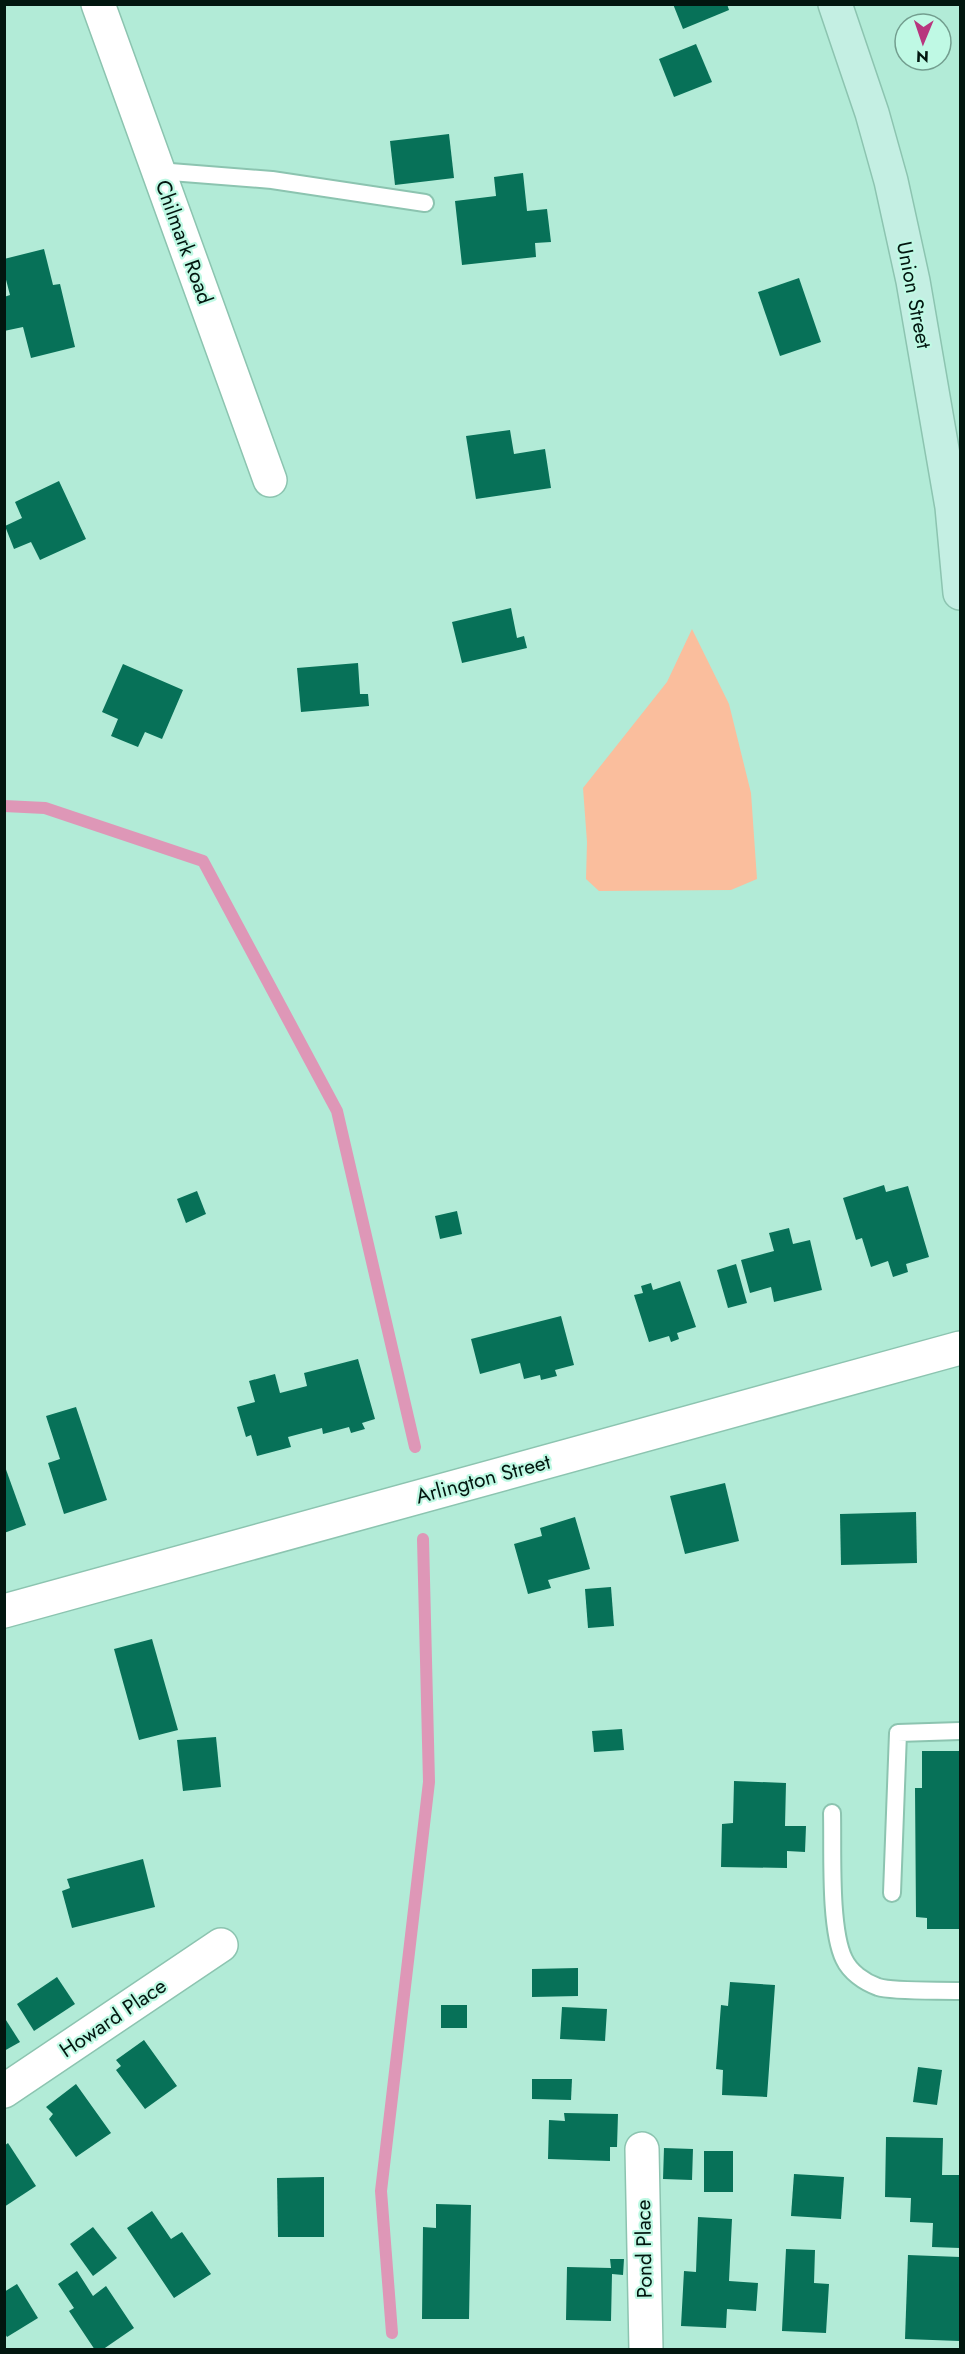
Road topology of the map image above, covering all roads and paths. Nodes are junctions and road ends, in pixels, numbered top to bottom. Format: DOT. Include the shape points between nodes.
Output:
graph roads {
  1 [pos="98,4"];
  2 [pos="835,4"];
  3 [pos="158,171"];
  4 [pos="425,203"];
  5 [pos="270,480"];
  6 [pos="960,593"];
  7 [pos="960,1347"];
  8 [pos="4,1611"];
  9 [pos="960,1731"];
  10 [pos="832,1813"];
  11 [pos="892,1893"];
  12 [pos="221,1945"];
  13 [pos="960,1991"];
  14 [pos="4,2091"];
  15 [pos="642,2149"];
  16 [pos="646,2349"];
  1 -- 3 [label="street, Chilmark Road"];
  2 -- 6 [label="main road, Union Street" via="872,113 913,281 952,507"];
  3 -- 4 [label="lane" via="272,180"];
  3 -- 5 [label="street, Chilmark Road"];
  7 -- 8 [label="street, Arlington Street"];
  9 -- 11 [label="lane" via="898,1732"];
  10 -- 13 [label="lane" via="835,1918 844,1960 859,1978 880,1988"];
  12 -- 14 [label="street, Howard Place"];
  15 -- 16 [label="street, Pond Place"];
}
